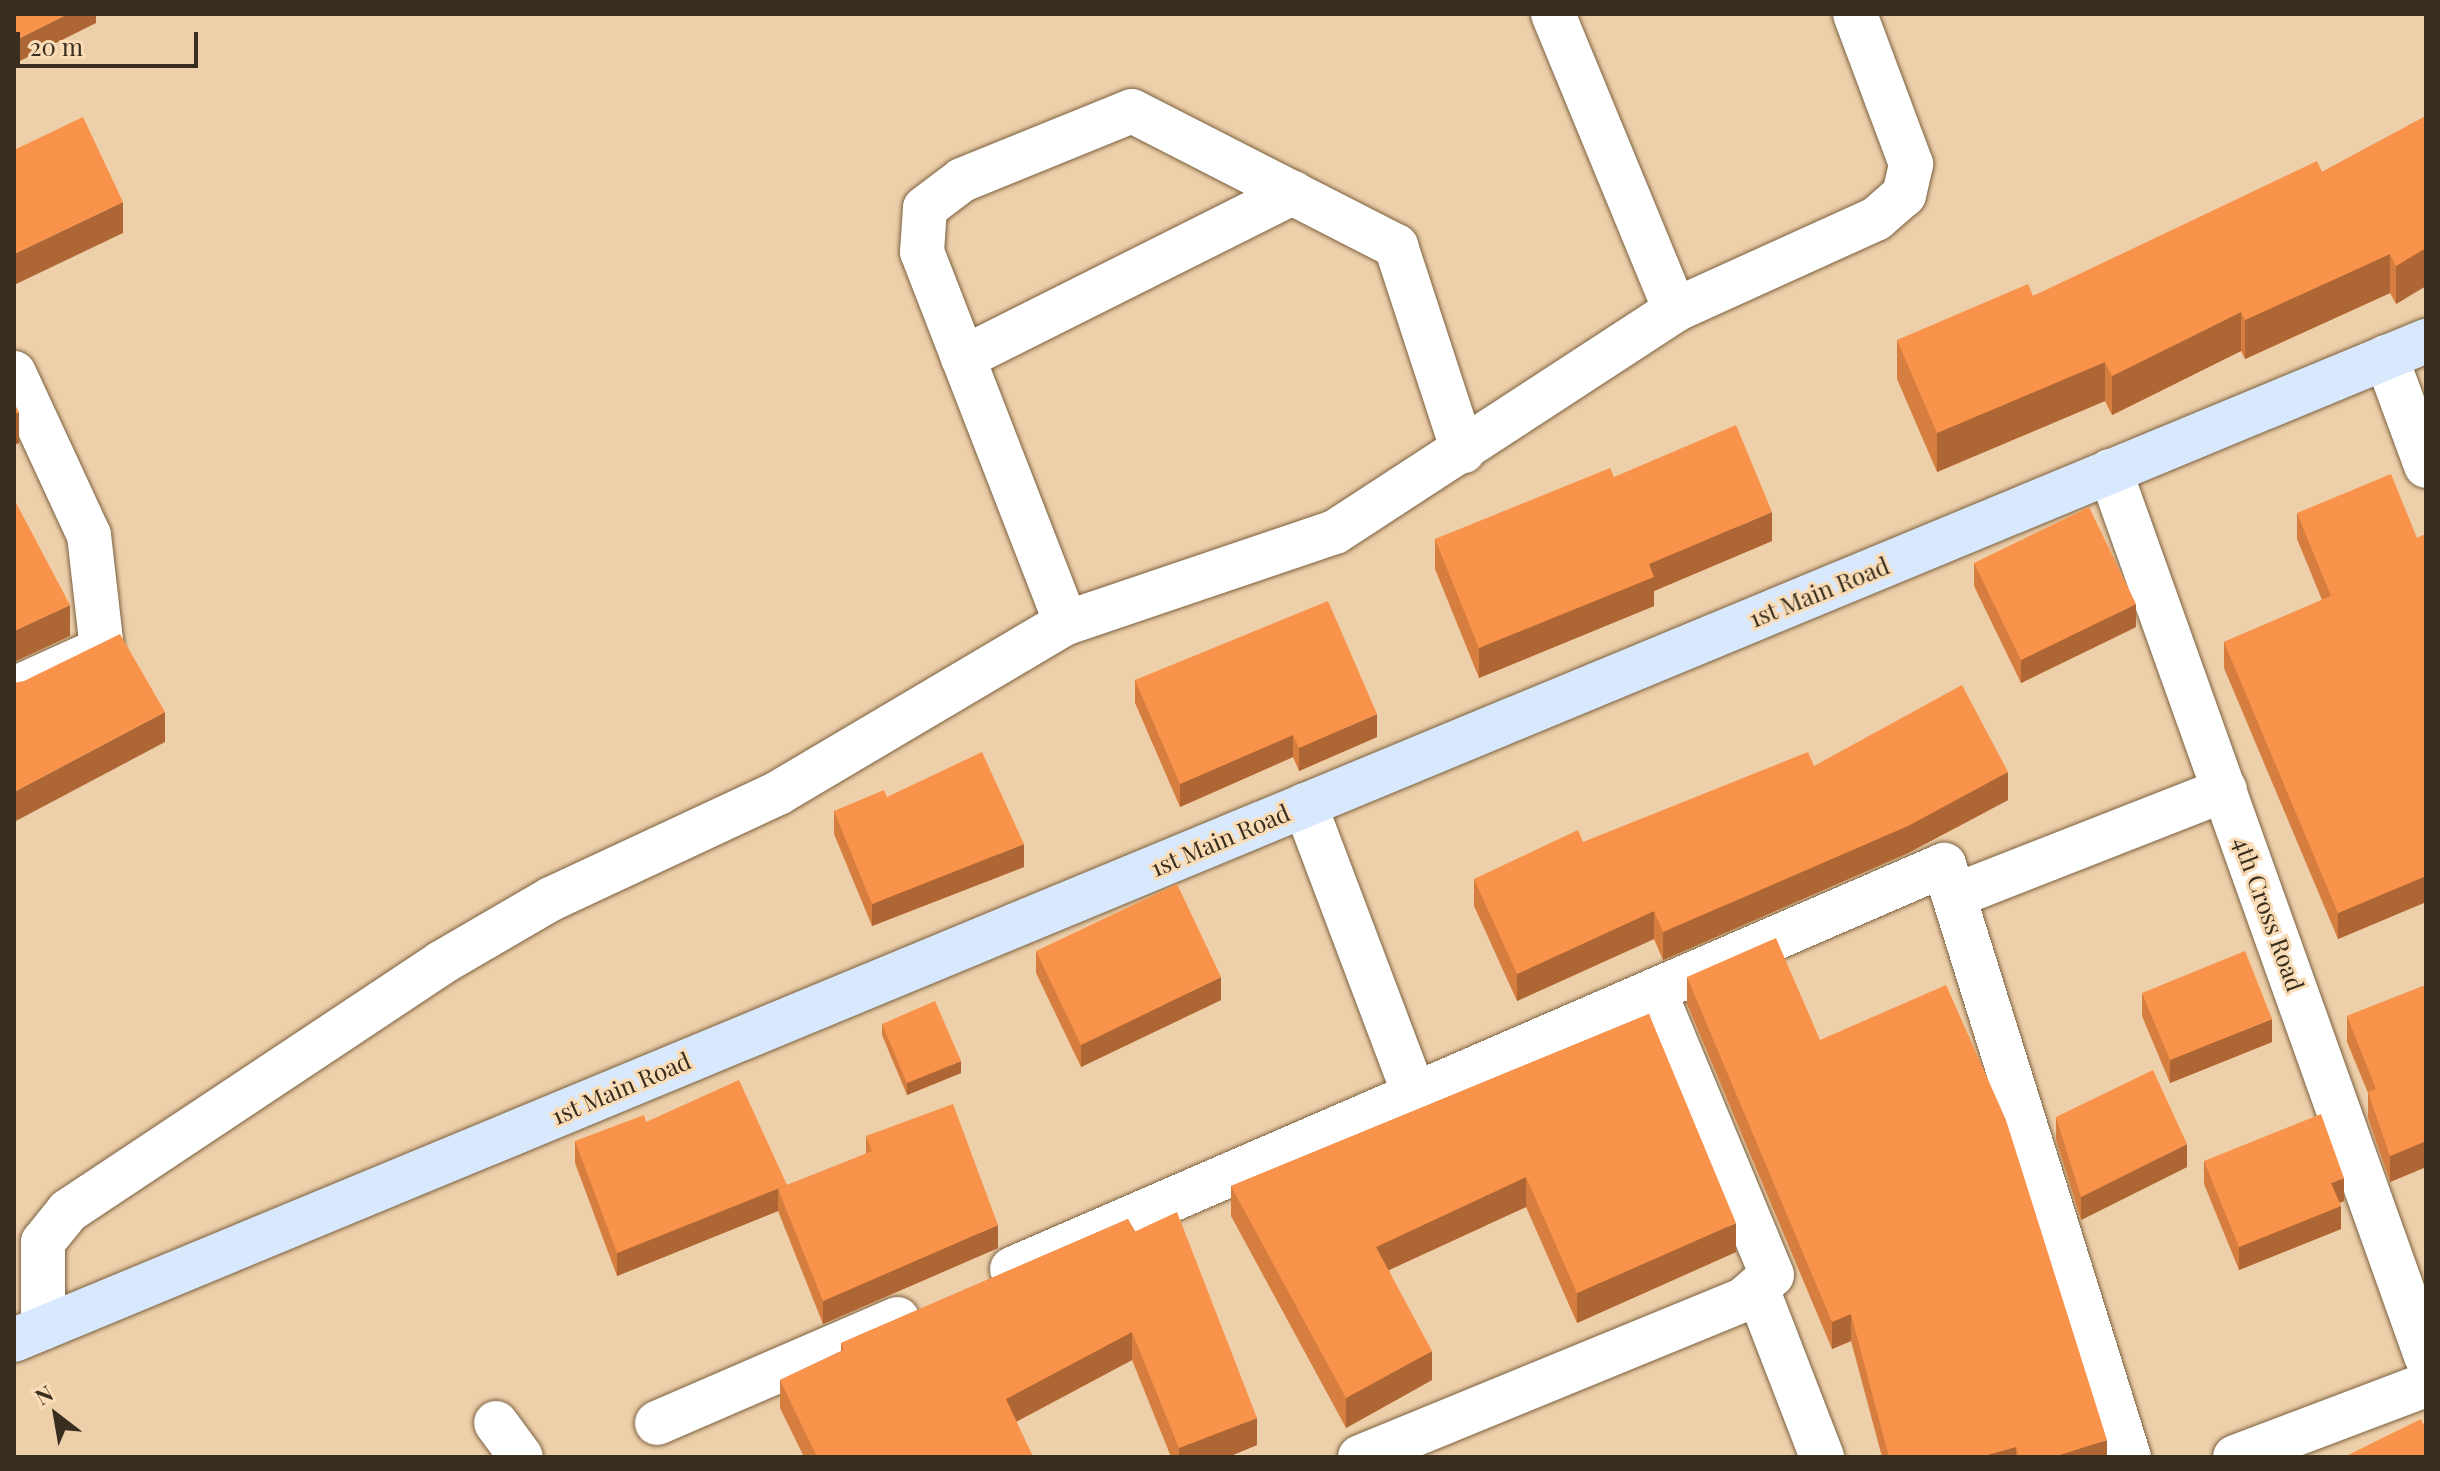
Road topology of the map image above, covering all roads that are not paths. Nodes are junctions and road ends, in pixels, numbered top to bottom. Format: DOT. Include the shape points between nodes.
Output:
graph roads {
  1 [pos="1553,14"];
  2 [pos="1855,14"];
  3 [pos="1293,193"];
  4 [pos="1675,310"];
  5 [pos="2426,341"];
  6 [pos="2386,357"];
  7 [pos="963,358"];
  8 [pos="14,373"];
  9 [pos="1463,451"];
  10 [pos="2426,466"];
  11 [pos="2110,471"];
  12 [pos="1066,623"];
  13 [pos="14,689"];
  14 [pos="2225,790"];
  15 [pos="1305,805"];
  16 [pos="1954,896"];
  17 [pos="1654,990"];
  18 [pos="1414,1094"];
  19 [pos="977,1284"];
  20 [pos="1758,1291"];
  21 [pos="934,1303"];
  22 [pos="29,1334"];
  23 [pos="2426,1356"];
  24 [pos="2426,1385"];
  25 [pos="657,1423"];
  26 [pos="1360,1457"];
  27 [pos="1822,1457"];
  28 [pos="2129,1457"];
  29 [pos="2235,1457"];
  1 -- 4 [label="street"];
  2 -- 4 [label="street" via="1911,164 1904,195 1876,219"];
  3 -- 7 [label="street"];
  3 -- 7 [label="street" via="1132,111 962,180 925,208 922,252"];
  3 -- 9 [label="street" via="1396,246"];
  4 -- 9 [label="street"];
  5 -- 6 [label="street, 1st Main Road"];
  6 -- 10 [label="street"];
  6 -- 11 [label="street, 1st Main Road"];
  7 -- 12 [label="street"];
  8 -- 13 [label="street" via="89,535 102,649"];
  9 -- 12 [label="street" via="1335,532"];
  11 -- 14 [label="street, 4th Cross Road"];
  11 -- 15 [label="street, 1st Main Road"];
  12 -- 22 [label="street" via="778,793 486,936 68,1211 43,1242"];
  14 -- 16 [label="street"];
  14 -- 23 [label="street, 4th Cross Road"];
  15 -- 18 [label="street"];
  15 -- 22 [label="street, 1st Main Road"];
  16 -- 17 [label="street" via="1944,865"];
  16 -- 28 [label="street"];
  17 -- 18 [label="street"];
  17 -- 20 [label="street" via="1771,1257 1772,1275"];
  18 -- 19 [label="street"];
  20 -- 26 [label="street"];
  20 -- 27 [label="street"];
  21 -- 25 [label="street"];
  24 -- 29 [label="street"];
}
